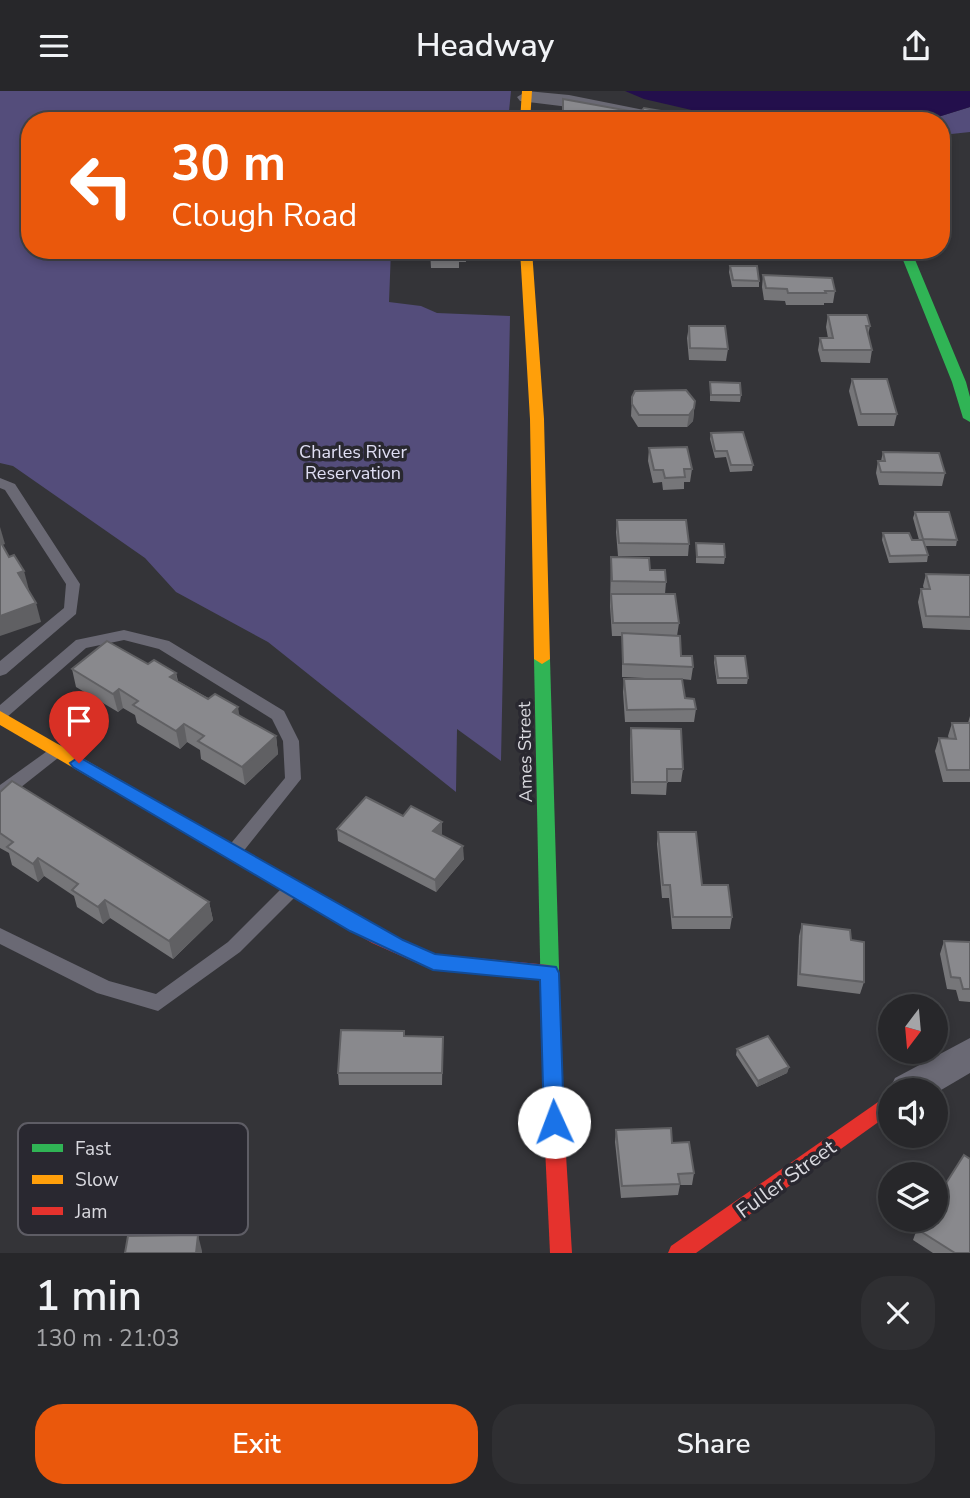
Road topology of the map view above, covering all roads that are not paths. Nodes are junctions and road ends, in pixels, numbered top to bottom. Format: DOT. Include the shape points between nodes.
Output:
graph roads {
  1 [pos="527,94"];
  2 [pos="526,112"];
  3 [pos="625,112"];
  4 [pos="527,259"];
  5 [pos="909,259"];
  6 [pos="970,418"];
  7 [pos="0,482"];
  8 [pos="0,670"];
  9 [pos="0,715"];
  10 [pos="15,726"];
  11 [pos="0,737"];
  12 [pos="57,750"];
  13 [pos="0,794"];
  14 [pos="232,853"];
  15 [pos="293,888"];
  16 [pos="0,935"];
  17 [pos="549,973"];
  18 [pos="970,1054"];
  19 [pos="929,1078"];
  20 [pos="878,1112"];
  21 [pos="561,1253"];
  22 [pos="679,1253"];
  1 -- 2 [label="street"];
  1 -- 3 [label="street"];
  4 -- 17 [label="street, Ames Street" via="537,419"];
  5 -- 6 [label="street"];
  7 -- 8 [label="lane" via="10,488 73,584 71,610"];
  9 -- 10 [label="street"];
  9 -- 14 [label="lane" via="81,644 124,635 164,645 278,715 291,741 293,779"];
  10 -- 11 [label="lane"];
  10 -- 12 [label="street"];
  12 -- 13 [label="lane"];
  12 -- 14 [label="street"];
  14 -- 15 [label="street"];
  15 -- 16 [label="lane" via="234,947 158,1003 104,987"];
  15 -- 17 [label="street" via="378,938 433,962"];
  17 -- 21 [label="street, Ames Street"];
  18 -- 19 [label="street"];
  20 -- 22 [label="street, Fuller Street"];
}
